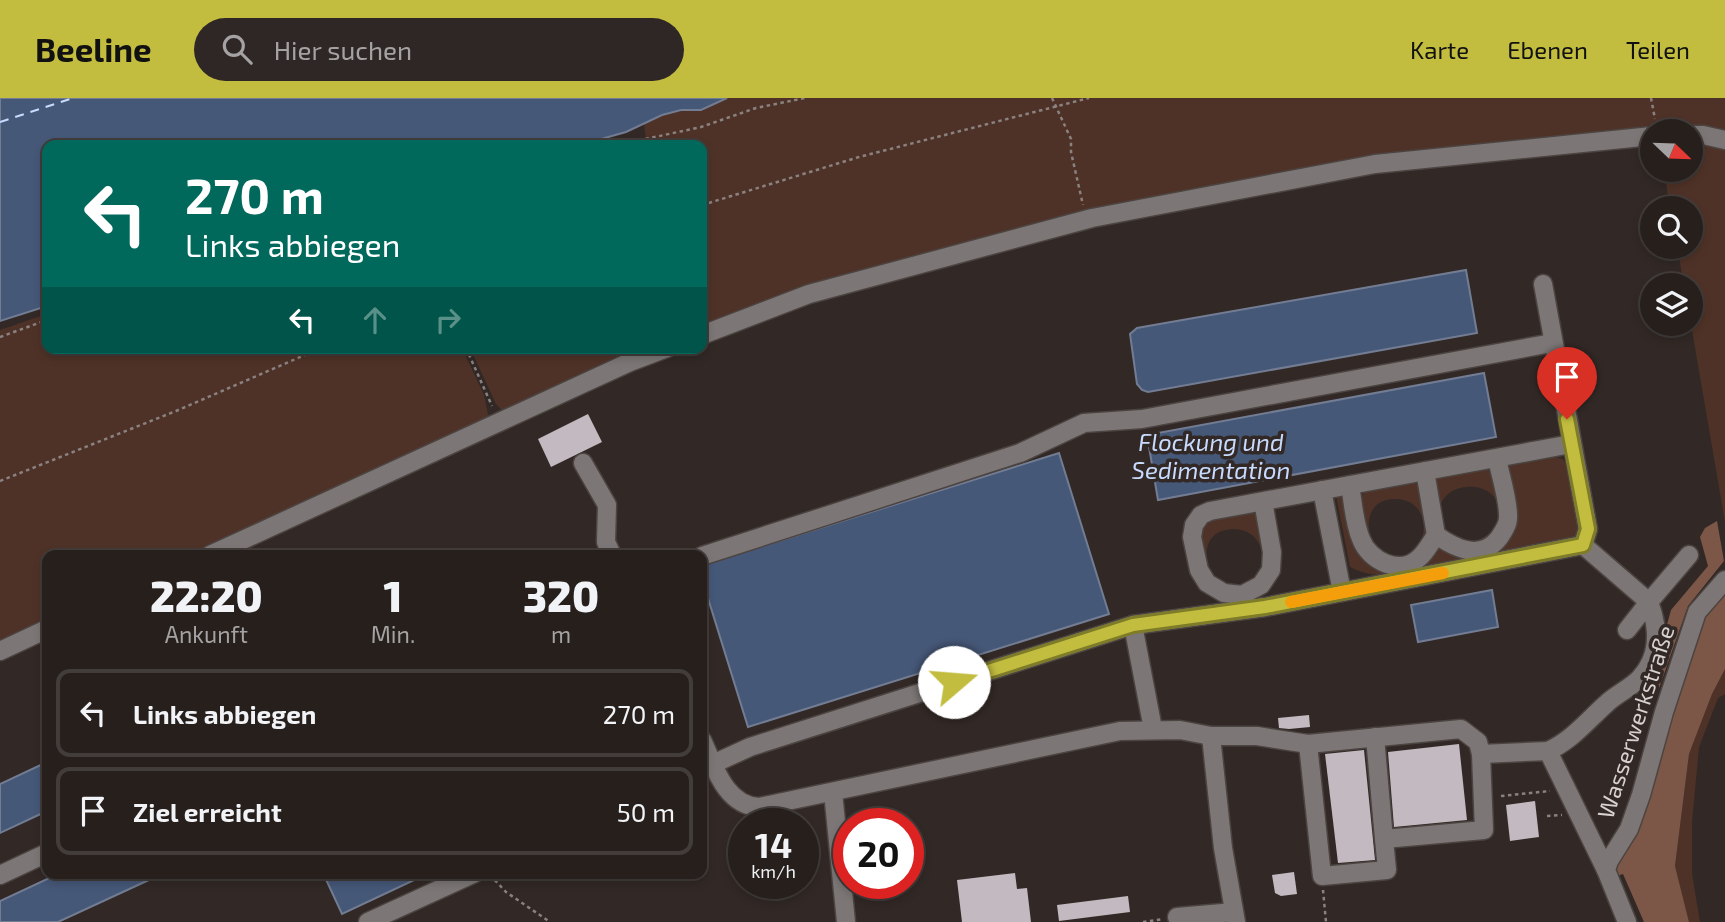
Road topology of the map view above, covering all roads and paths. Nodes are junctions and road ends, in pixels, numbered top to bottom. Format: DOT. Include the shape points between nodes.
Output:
graph roads {
  1 [pos="805,98"];
  2 [pos="1052,98"];
  3 [pos="1089,98"];
  4 [pos="1651,98"];
  5 [pos="1056,105"];
  6 [pos="1653,119"];
  7 [pos="1640,130"];
  8 [pos="1703,135"];
  9 [pos="641,140"];
  10 [pos="1725,140"];
  11 [pos="707,203"];
  12 [pos="1086,219"];
  13 [pos="1543,284"];
  14 [pos="42,322"];
  15 [pos="707,333"];
  16 [pos="0,337"];
  17 [pos="1552,343"];
  18 [pos="307,354"];
  19 [pos="469,354"];
  20 [pos="651,354"];
  21 [pos="499,422"];
  22 [pos="1572,444"];
  23 [pos="1497,458"];
  24 [pos="583,463"];
  25 [pos="1425,471"];
  26 [pos="0,481"];
  27 [pos="1350,485"];
  28 [pos="1322,490"];
  29 [pos="1262,501"];
  30 [pos="1436,536"];
  31 [pos="1583,545"];
  32 [pos="221,550"];
  33 [pos="610,550"];
  34 [pos="707,553"];
  35 [pos="1689,555"];
  36 [pos="1725,580"];
  37 [pos="1342,592"];
  38 [pos="1649,602"];
  39 [pos="1133,625"];
  40 [pos="1627,630"];
  41 [pos="42,631"];
  42 [pos="0,651"];
  43 [pos="1153,729"];
  44 [pos="1211,736"];
  45 [pos="1375,737"];
  46 [pos="1308,744"];
  47 [pos="1548,751"];
  48 [pos="1481,754"];
  49 [pos="708,766"];
  50 [pos="1567,790"];
  51 [pos="833,792"];
  52 [pos="1482,798"];
  53 [pos="1571,815"];
  54 [pos="1547,816"];
  55 [pos="1384,839"];
  56 [pos="42,855"];
  57 [pos="1606,870"];
  58 [pos="0,875"];
  59 [pos="1322,876"];
  60 [pos="462,879"];
  61 [pos="494,879"];
  62 [pos="1235,917"];
  63 [pos="1177,918"];
  64 [pos="368,922"];
  65 [pos="550,922"];
  66 [pos="846,922"];
  67 [pos="1326,922"];
  68 [pos="1627,922"];
  1 -- 9 [label="path"];
  2 -- 5 [label="path"];
  3 -- 5 [label="path"];
  4 -- 6 [label="path"];
  5 -- 11 [label="path"];
  5 -- 12 [label="path" via="1071,139"];
  7 -- 12 [label="street" via="1375,164"];
  8 -- 10 [label="street"];
  12 -- 15 [label="street" via="809,294"];
  13 -- 17 [label="street"];
  14 -- 16 [label="path"];
  17 -- 22 [label="street"];
  17 -- 34 [label="street" via="1142,418 1084,424 1020,453"];
  18 -- 26 [label="path"];
  19 -- 21 [label="path"];
  20 -- 21 [label="street"];
  21 -- 32 [label="street"];
  22 -- 23 [label="street"];
  22 -- 31 [label="street" via="1588,529"];
  23 -- 25 [label="street"];
  23 -- 30 [label="street" via="1508,518 1494,544 1466,552"];
  24 -- 33 [label="street" via="607,505"];
  25 -- 27 [label="street"];
  25 -- 30 [label="street"];
  27 -- 28 [label="street"];
  27 -- 30 [label="street" via="1360,538 1370,556 1388,565 1406,565 1419,558"];
  28 -- 29 [label="street"];
  28 -- 37 [label="street"];
  29 -- 29 [label="street" via="1210,511 1194,525 1199,570 1207,583 1224,593 1242,595 1261,585 1271,570"];
  31 -- 37 [label="street"];
  31 -- 38 [label="street"];
  35 -- 38 [label="street"];
  36 -- 57 [label="street, Wasserwerkstraße" via="1697,612 1641,795 1629,829"];
  37 -- 39 [label="street"];
  38 -- 40 [label="street"];
  38 -- 47 [label="street" via="1658,636 1640,678 1615,695 1564,744"];
  39 -- 43 [label="street"];
  39 -- 49 [label="street" via="750,747"];
  41 -- 42 [label="street"];
  43 -- 44 [label="street"];
  43 -- 51 [label="street" via="1108,733"];
  44 -- 46 [label="street" via="1257,736"];
  44 -- 62 [label="street"];
  45 -- 46 [label="street"];
  45 -- 48 [label="street" via="1461,729 1478,742"];
  45 -- 55 [label="street"];
  46 -- 59 [label="street"];
  47 -- 48 [label="street"];
  47 -- 50 [label="street"];
  48 -- 52 [label="street"];
  49 -- 51 [label="street" via="735,799 751,807"];
  50 -- 52 [label="path"];
  50 -- 57 [label="street"];
  51 -- 66 [label="street"];
  52 -- 55 [label="street" via="1484,830"];
  53 -- 54 [label="path"];
  55 -- 59 [label="street" via="1387,870"];
  56 -- 58 [label="street"];
  57 -- 68 [label="street"];
  59 -- 67 [label="path"];
  60 -- 64 [label="street"];
  61 -- 65 [label="path"];
  62 -- 63 [label="street"];
}
